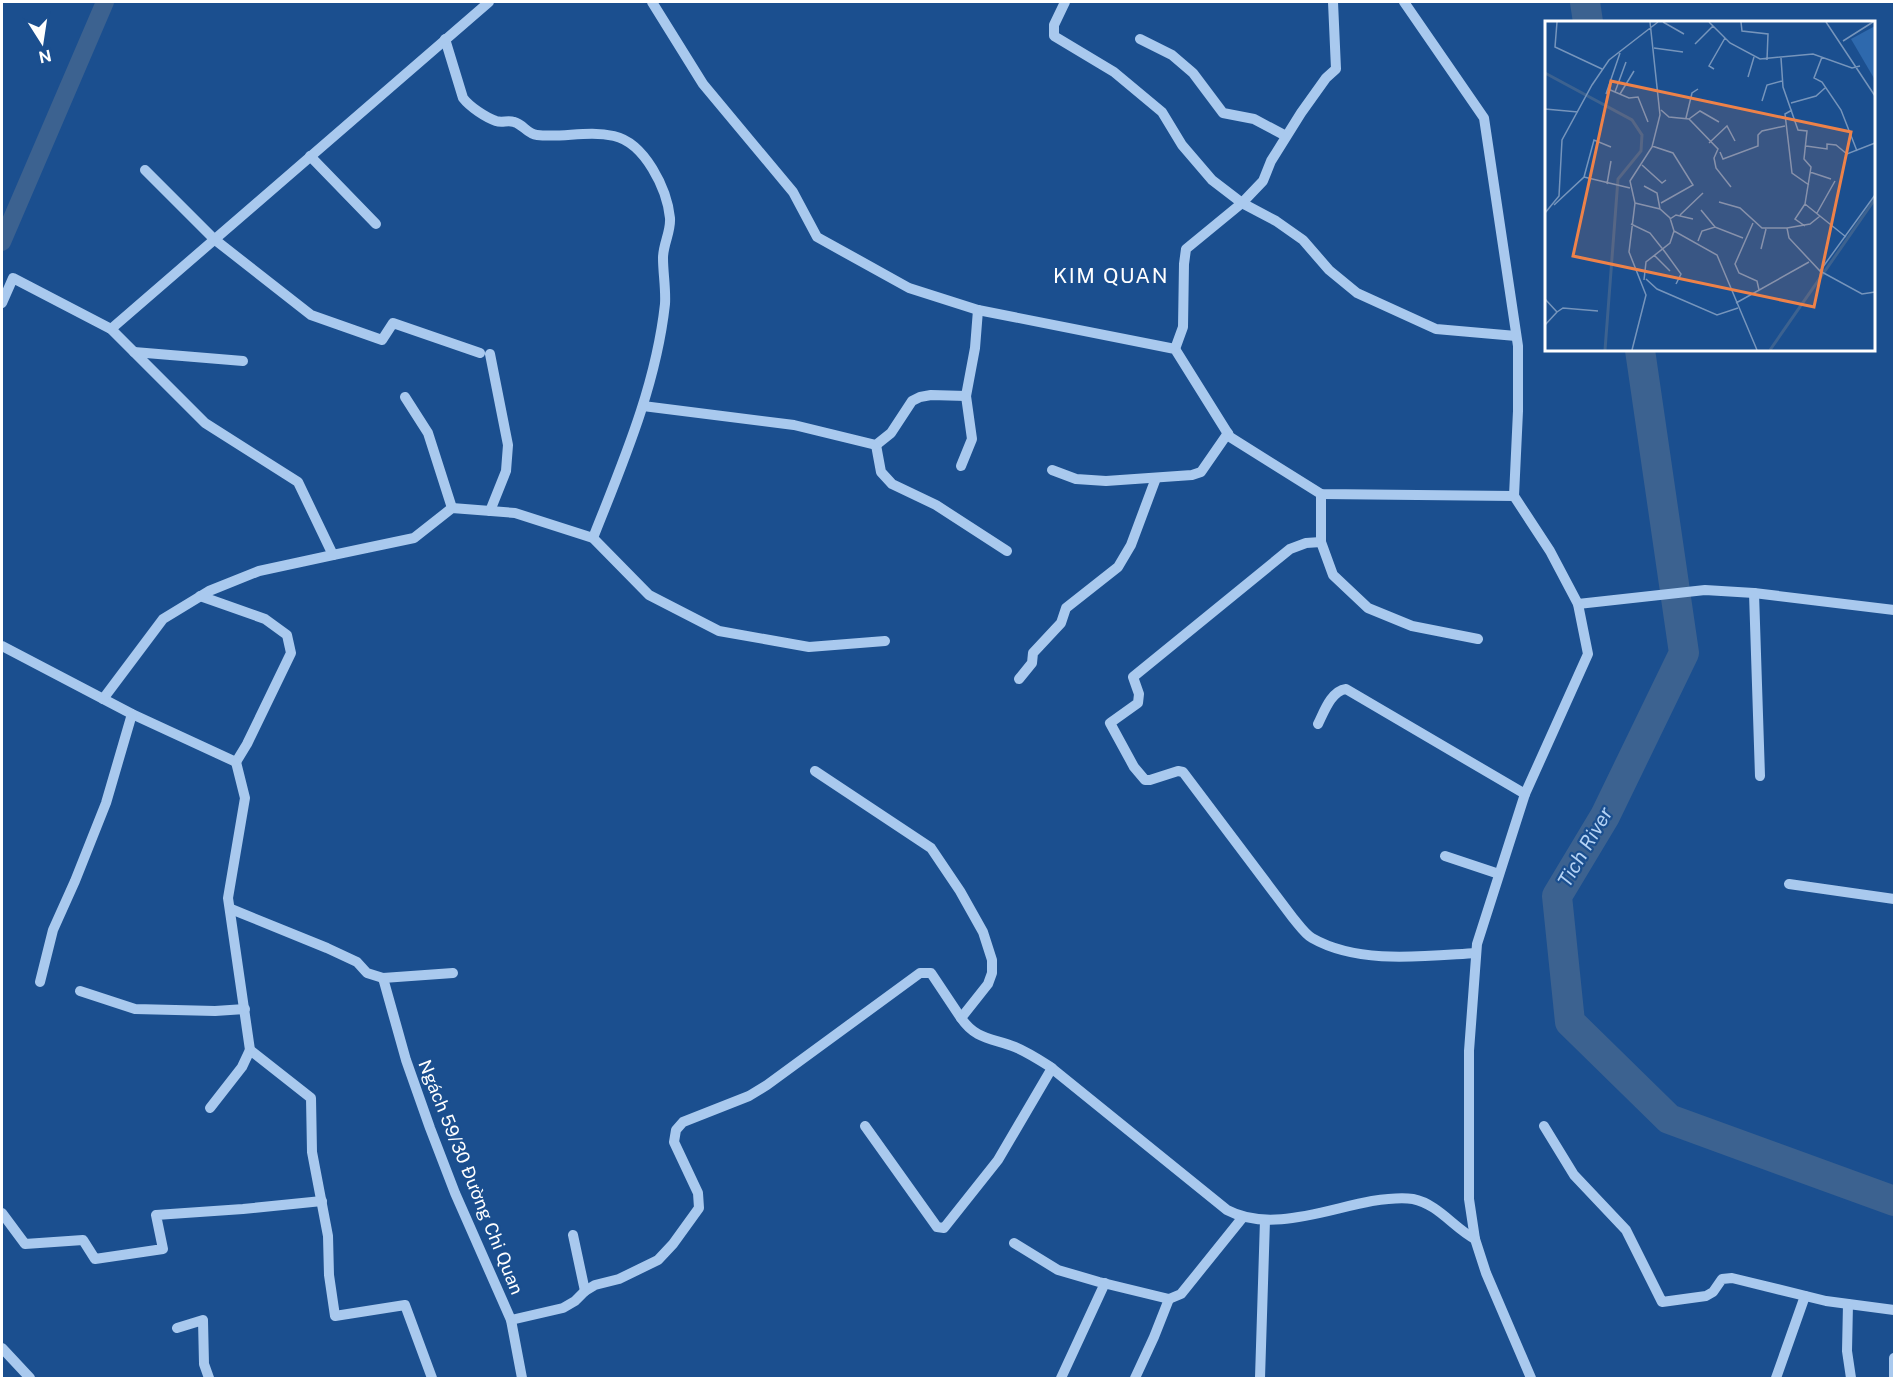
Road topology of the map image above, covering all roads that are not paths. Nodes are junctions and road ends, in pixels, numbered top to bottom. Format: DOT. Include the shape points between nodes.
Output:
graph roads {
  1 [pos="489,2"];
  2 [pos="652,2"];
  3 [pos="1065,2"];
  4 [pos="1333,2"];
  5 [pos="1404,2"];
  6 [pos="445,39"];
  7 [pos="1140,39"];
  8 [pos="1286,136"];
  9 [pos="310,156"];
  10 [pos="145,170"];
  11 [pos="1242,203"];
  12 [pos="376,224"];
  13 [pos="214,239"];
  14 [pos="2,303"];
  15 [pos="978,310"];
  16 [pos="111,329"];
  17 [pos="1516,336"];
  18 [pos="1175,349"];
  19 [pos="134,352"];
  20 [pos="243,361"];
  21 [pos="966,396"];
  22 [pos="405,397"];
  23 [pos="643,406"];
  24 [pos="1228,433"];
  25 [pos="876,445"];
  26 [pos="961,466"];
  27 [pos="1052,470"];
  28 [pos="1156,478"];
  29 [pos="1321,494"];
  30 [pos="1514,496"];
  31 [pos="452,508"];
  32 [pos="490,511"];
  33 [pos="593,538"];
  34 [pos="1320,542"];
  35 [pos="1007,551"];
  36 [pos="333,555"];
  37 [pos="1754,593"];
  38 [pos="200,596"];
  39 [pos="1578,604"];
  40 [pos="1894,610"];
  41 [pos="1478,639"];
  42 [pos="885,641"];
  43 [pos="2,646"];
  44 [pos="1019,679"];
  45 [pos="103,699"];
  46 [pos="132,714"];
  47 [pos="1318,724"];
  48 [pos="236,762"];
  49 [pos="814,771"];
  50 [pos="1760,776"];
  51 [pos="1525,794"];
  52 [pos="1445,856"];
  53 [pos="1499,874"];
  54 [pos="1789,884"];
  55 [pos="1894,899"];
  56 [pos="231,909"];
  57 [pos="1476,953"];
  58 [pos="453,973"];
  59 [pos="383,978"];
  60 [pos="40,982"];
  61 [pos="80,991"];
  62 [pos="245,1009"];
  63 [pos="961,1018"];
  64 [pos="249,1050"];
  65 [pos="1052,1068"];
  66 [pos="210,1108"];
  67 [pos="865,1126"];
  68 [pos="1544,1126"];
  69 [pos="322,1201"];
  70 [pos="2,1212"];
  71 [pos="1243,1217"];
  72 [pos="1265,1221"];
  73 [pos="573,1235"];
  74 [pos="1475,1239"];
  75 [pos="1014,1243"];
  76 [pos="1104,1283"];
  77 [pos="585,1291"];
  78 [pos="1805,1296"];
  79 [pos="1168,1299"];
  80 [pos="1848,1304"];
  81 [pos="1894,1310"];
  82 [pos="511,1320"];
  83 [pos="177,1328"];
  84 [pos="2,1348"];
  85 [pos="1894,1358"];
  86 [pos="30,1378"];
  87 [pos="209,1378"];
  88 [pos="432,1378"];
  89 [pos="522,1378"];
  90 [pos="1061,1378"];
  91 [pos="1134,1378"];
  92 [pos="1260,1378"];
  93 [pos="1531,1378"];
  94 [pos="1776,1378"];
  95 [pos="1851,1378"];
  96 [pos="1893,1378"];
  1 -- 6 [label="street"];
  2 -- 15 [label="street" via="703,84 793,192 817,237 909,288"];
  3 -- 11 [label="street" via="1054,25 1054,36 1114,72 1162,112 1182,146 1212,180"];
  4 -- 8 [label="street" via="1336,69"];
  5 -- 17 [label="street" via="1484,118"];
  6 -- 9 [label="street"];
  6 -- 23 [label="street" via="463,98 494,120 517,122 539,136 595,132 618,137 649,161 670,219 663,257 665,302"];
  7 -- 8 [label="street" via="1172,55 1193,73 1223,113 1254,119"];
  8 -- 11 [label="street" via="1263,181"];
  9 -- 12 [label="street"];
  9 -- 13 [label="street"];
  10 -- 13 [label="street"];
  11 -- 17 [label="street" via="1303,240 1329,270 1357,293 1436,329"];
  11 -- 18 [label="street" via="1186,249 1183,327"];
  13 -- 16 [label="street"];
  13 -- 32 [label="street" via="311,315 382,339 393,323 485,354 508,445 506,471"];
  14 -- 16 [label="street" via="9,276"];
  15 -- 18 [label="street"];
  15 -- 21 [label="street"];
  16 -- 19 [label="street"];
  17 -- 30 [label="street"];
  18 -- 24 [label="street"];
  19 -- 20 [label="street"];
  19 -- 36 [label="street" via="205,423 298,482"];
  21 -- 25 [label="street" via="931,395 912,401 891,433"];
  21 -- 26 [label="street" via="972,439"];
  22 -- 31 [label="street" via="428,433"];
  23 -- 25 [label="street" via="794,425"];
  23 -- 33 [label="street"];
  24 -- 28 [label="street" via="1201,472"];
  24 -- 29 [label="street"];
  25 -- 35 [label="street" via="881,472 892,484 936,505"];
  27 -- 28 [label="street" via="1076,479"];
  28 -- 44 [label="street" via="1131,545 1118,567 1066,608 1061,623 1033,653 1032,663"];
  29 -- 30 [label="street"];
  29 -- 34 [label="street"];
  30 -- 39 [label="street"];
  31 -- 32 [label="street"];
  31 -- 36 [label="street" via="414,538"];
  32 -- 33 [label="street" via="515,513"];
  33 -- 42 [label="street" via="649,595 719,631 808,647"];
  34 -- 41 [label="street" via="1333,575 1368,608 1412,626"];
  34 -- 57 [label="street" via="1290,549 1132,677 1138,703 1110,723 1145,780 1183,772 1310,937 1371,956"];
  36 -- 38 [label="street" via="259,571"];
  37 -- 39 [label="street" via="1705,590"];
  37 -- 40 [label="street"];
  37 -- 50 [label="street"];
  38 -- 45 [label="street" via="163,619"];
  38 -- 48 [label="street" via="265,619 287,635 291,653"];
  39 -- 51 [label="street" via="1588,654"];
  43 -- 45 [label="street"];
  45 -- 46 [label="street"];
  46 -- 48 [label="street"];
  46 -- 60 [label="street" via="106,803 53,930"];
  47 -- 51 [label="street" via="1332,697 1346,689"];
  48 -- 56 [label="street" via="245,798 230,877"];
  49 -- 63 [label="street" via="931,848 960,891 990,950 992,967 988,984"];
  51 -- 53 [label="street"];
  52 -- 53 [label="street"];
  53 -- 57 [label="street"];
  54 -- 55 [label="street"];
  56 -- 59 [label="street" via="357,962 367,973"];
  56 -- 62 [label="street"];
  57 -- 74 [label="street" via="1469,1050 1469,1199"];
  58 -- 59 [label="street"];
  59 -- 82 [label="street, Ngách 59/30 Đường Chi Quan" via="426,1117"];
  61 -- 62 [label="street" via="135,1009"];
  62 -- 64 [label="street"];
  63 -- 65 [label="street" via="978,1035 1017,1048"];
  63 -- 77 [label="street" via="931,973 920,973 767,1086 682,1122 674,1142 698,1193 699,1208 658,1260"];
  64 -- 66 [label="street" via="242,1067"];
  64 -- 69 [label="street" via="311,1098 312,1152"];
  65 -- 67 [label="street" via="998,1160 944,1228 937,1227"];
  65 -- 71 [label="street" via="1227,1210"];
  68 -- 78 [label="street" via="1574,1175 1626,1230 1662,1302 1706,1296 1722,1279 1732,1278"];
  69 -- 70 [label="street" via="156,1215 163,1249 95,1258 83,1240 25,1244"];
  69 -- 88 [label="street" via="335,1316 405,1305"];
  71 -- 72 [label="street"];
  71 -- 79 [label="street" via="1181,1294"];
  72 -- 74 [label="street" via="1401,1198 1425,1203"];
  72 -- 92 [label="street"];
  73 -- 77 [label="street"];
  74 -- 93 [label="street"];
  75 -- 76 [label="street" via="1058,1270"];
  76 -- 79 [label="street"];
  76 -- 90 [label="street"];
  77 -- 82 [label="street" via="563,1308"];
  78 -- 80 [label="street"];
  78 -- 94 [label="street"];
  79 -- 91 [label="street"];
  80 -- 81 [label="street"];
  80 -- 95 [label="street"];
  82 -- 89 [label="street, Ngách 59/30 Đường Chi Quan"];
  83 -- 87 [label="street" via="203,1320 204,1364"];
  84 -- 86 [label="street"];
  85 -- 96 [label="street"];
}
